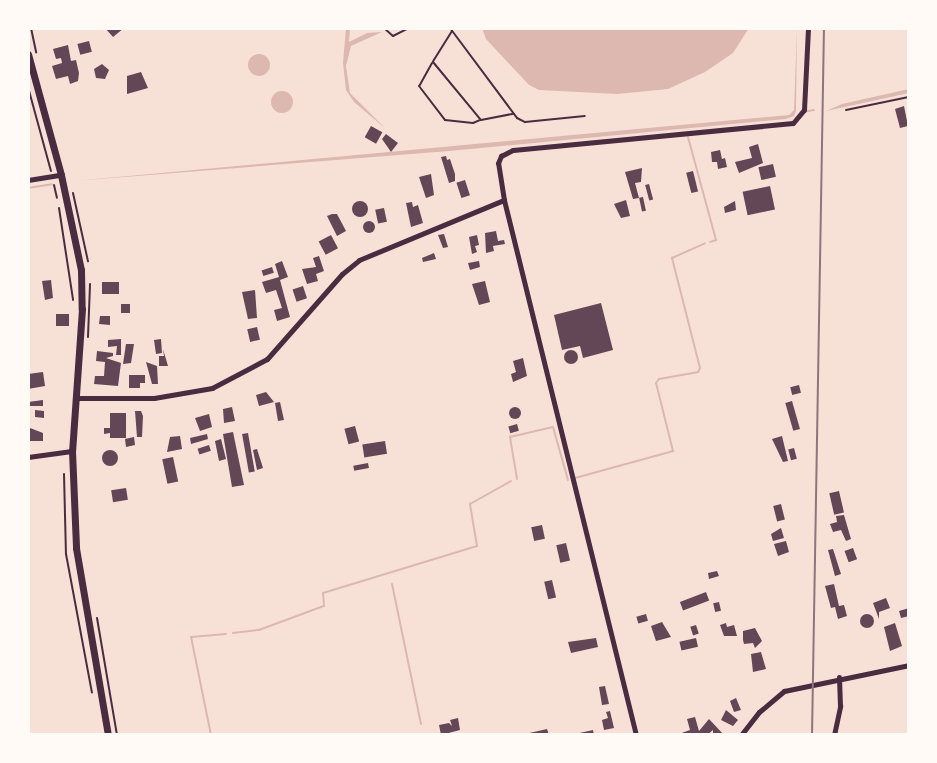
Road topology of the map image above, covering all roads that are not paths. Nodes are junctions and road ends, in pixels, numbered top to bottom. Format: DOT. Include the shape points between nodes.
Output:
graph roads {
  1 [pos="808,28"];
  2 [pos="451,30"];
  3 [pos="28,54"];
  4 [pos="433,62"];
  5 [pos="514,114"];
  6 [pos="585,116"];
  7 [pos="481,120"];
  8 [pos="56,176"];
  9 [pos="28,180"];
  10 [pos="504,200"];
  11 [pos="75,398"];
  12 [pos="72,451"];
  13 [pos="28,457"];
  14 [pos="909,665"];
  15 [pos="839,677"];
  16 [pos="108,735"];
  17 [pos="636,735"];
  18 [pos="741,735"];
  19 [pos="834,735"];
  1 -- 10 [label="street" via="802,115 790,124 513,150 498,163"];
  2 -- 4 [label="lane"];
  2 -- 5 [label="lane"];
  3 -- 8 [label="main road"];
  4 -- 7 [label="lane"];
  4 -- 7 [label="lane" via="419,86 445,120"];
  5 -- 6 [label="lane" via="525,122"];
  5 -- 7 [label="lane"];
  8 -- 9 [label="street"];
  8 -- 11 [label="main road" via="81,270"];
  10 -- 11 [label="street" via="359,260 267,359 212,388 154,398"];
  10 -- 17 [label="street"];
  11 -- 12 [label="main road"];
  12 -- 13 [label="street"];
  12 -- 16 [label="main road" via="76,548"];
  14 -- 15 [label="street"];
  15 -- 18 [label="street" via="784,691"];
  15 -- 19 [label="street"];
}
